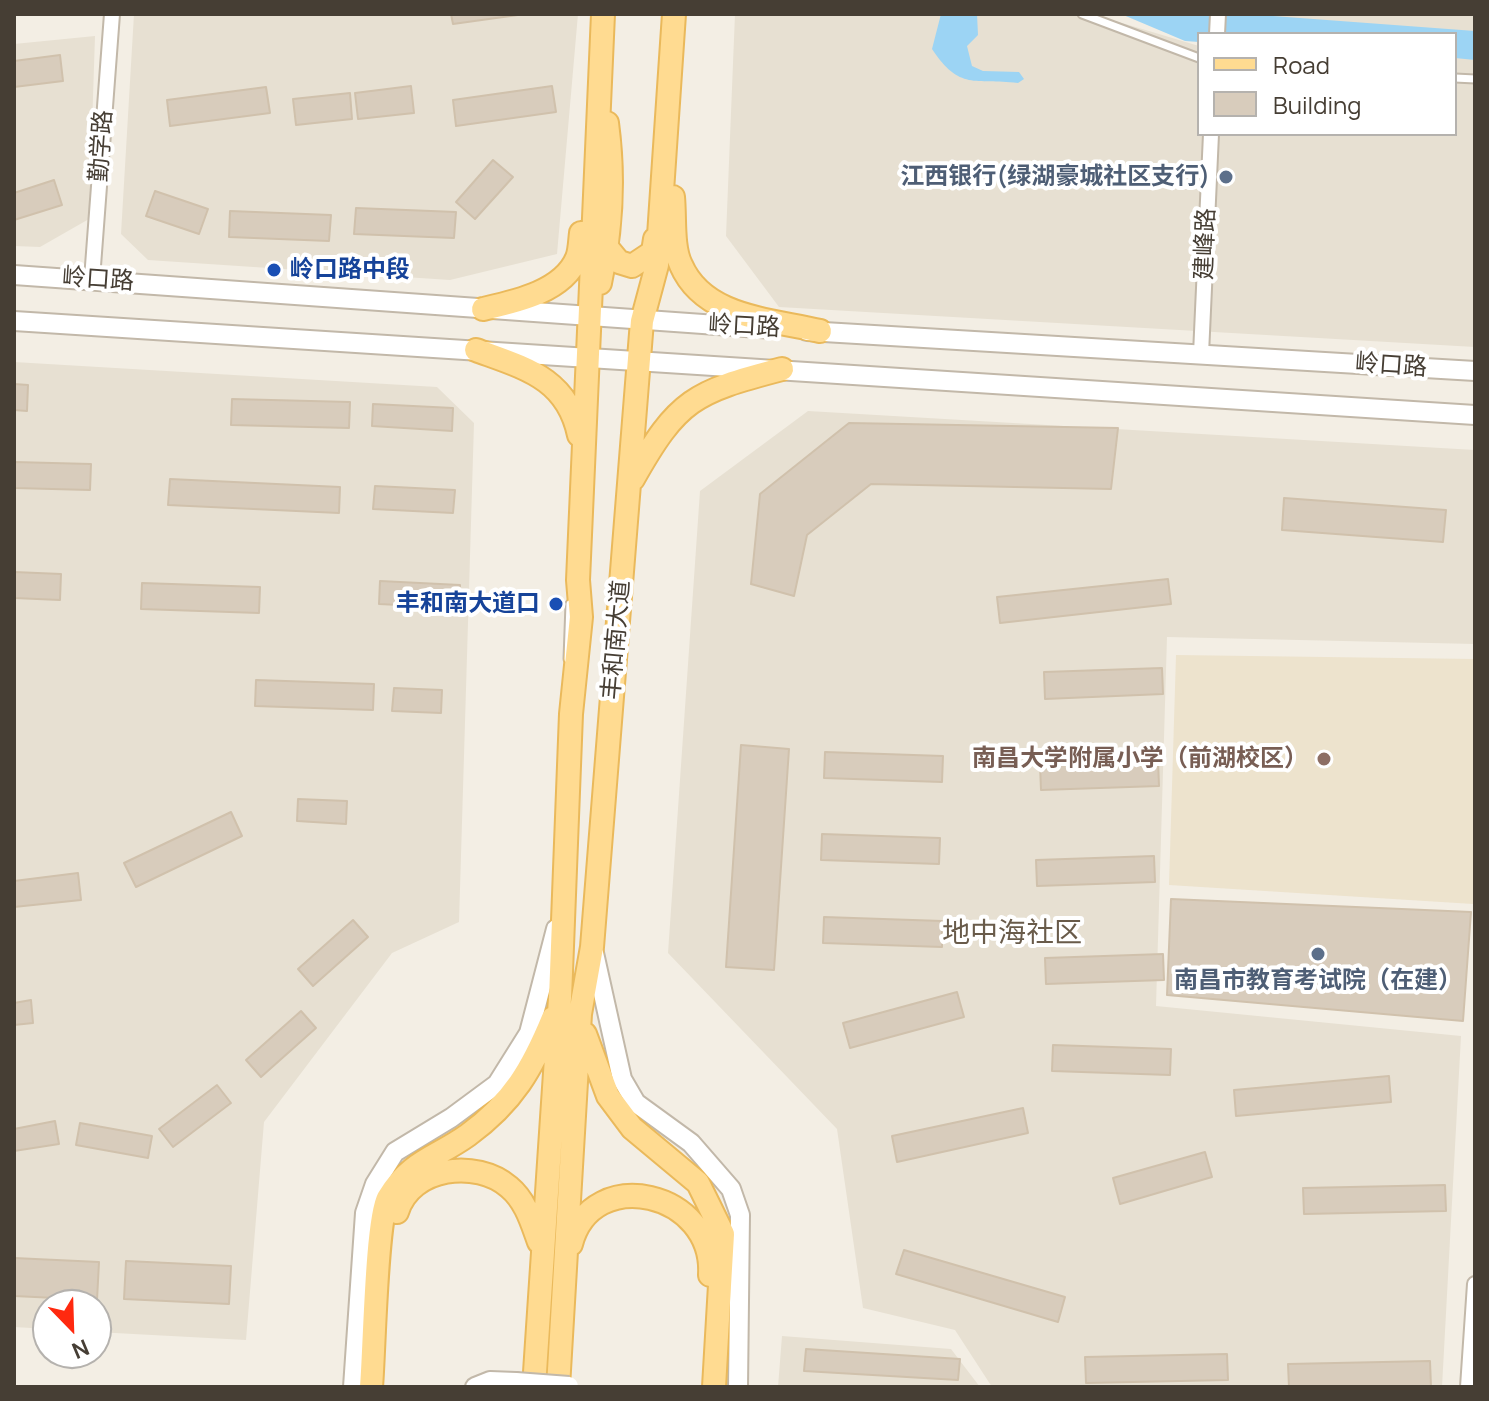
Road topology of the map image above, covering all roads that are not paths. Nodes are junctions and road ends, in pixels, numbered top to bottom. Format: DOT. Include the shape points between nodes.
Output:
graph roads {
  1 [pos="112,14"];
  2 [pos="603,14"];
  3 [pos="674,14"];
  4 [pos="1082,14"];
  5 [pos="1197,57"];
  6 [pos="600,70"];
  7 [pos="667,130"];
  8 [pos="596,133"];
  9 [pos="1211,136"];
  10 [pos="593,203"];
  11 [pos="661,206"];
  12 [pos="607,250"];
  13 [pos="14,275"];
  14 [pos="92,279"];
  15 [pos="483,309"];
  16 [pos="592,318"];
  17 [pos="14,321"];
  18 [pos="642,321"];
  19 [pos="820,331"];
  20 [pos="476,350"];
  21 [pos="1201,354"];
  22 [pos="590,357"];
  23 [pos="639,360"];
  24 [pos="782,369"];
  25 [pos="1475,371"];
  26 [pos="1475,415"];
  27 [pos="584,463"];
  28 [pos="629,487"];
  29 [pos="561,911"];
  30 [pos="592,947"];
  31 [pos="560,998"];
  32 [pos="580,1014"];
  33 [pos="542,1251"];
  34 [pos="565,1268"];
  35 [pos="1475,1284"];
  36 [pos="525,1385"];
  37 [pos="353,1387"];
  38 [pos="371,1387"];
  39 [pos="380,1387"];
  40 [pos="475,1387"];
  41 [pos="568,1387"];
  42 [pos="703,1387"];
  43 [pos="714,1387"];
  44 [pos="738,1387"];
  45 [pos="1468,1387"];
  1 -- 14 [label="street, 勤学路"];
  2 -- 6 [label="main road, 丰和南大道"];
  3 -- 7 [label="main road, 丰和南大道"];
  4 -- 5 [label="lane"];
  6 -- 8 [label="main road, 丰和南大道"];
  6 -- 12 [label="main road" via="611,150"];
  7 -- 11 [label="main road, 丰和南大道"];
  7 -- 19 [label="main road" via="680,263 702,297 718,307"];
  8 -- 10 [label="main road, 丰和南大道"];
  8 -- 15 [label="main road" via="577,259 558,279 526,299"];
  9 -- 21 [label="street, 建峰路"];
  10 -- 12 [label="main road"];
  10 -- 16 [label="main road, 丰和南大道"];
  11 -- 12 [label="main road" via="653,252 639,264 619,262"];
  11 -- 18 [label="main road, 丰和南大道" via="657,265"];
  12 -- 16 [label="main road"];
  13 -- 14 [label="street, 岭口路"];
  14 -- 15 [label="street, 岭口路"];
  15 -- 16 [label="street, 岭口路"];
  16 -- 18 [label="street, 岭口路"];
  16 -- 22 [label="main road, 丰和南大道"];
  17 -- 20 [label="street, 岭口路"];
  18 -- 19 [label="street, 岭口路"];
  18 -- 23 [label="main road, 丰和南大道"];
  19 -- 21 [label="street, 岭口路"];
  20 -- 22 [label="street, 岭口路"];
  20 -- 27 [label="main road" via="535,372 562,394 574,412"];
  21 -- 25 [label="street, 岭口路"];
  22 -- 23 [label="street, 岭口路"];
  22 -- 27 [label="main road, 丰和南大道"];
  23 -- 24 [label="street, 岭口路"];
  23 -- 28 [label="main road, 丰和南大道"];
  24 -- 26 [label="street, 岭口路"];
  24 -- 28 [label="main road" via="697,396 661,430"];
  27 -- 29 [label="main road, 丰和南大道" via="581,617"];
  28 -- 30 [label="main road, 丰和南大道"];
  29 -- 31 [label="main road, 丰和南大道"];
  29 -- 37 [label="street" via="529,1033 497,1084 395,1152 375,1184 365,1213"];
  30 -- 32 [label="main road, 丰和南大道"];
  30 -- 44 [label="street" via="622,1079 636,1103 691,1143 721,1177 740,1215"];
  31 -- 33 [label="main road, 丰和南大道"];
  31 -- 38 [label="main road" via="534,1064 502,1108 465,1137 411,1167 386,1201"];
  32 -- 34 [label="main road, 丰和南大道"];
  32 -- 43 [label="main road" via="608,1096 632,1128 698,1183 723,1234"];
  33 -- 36 [label="main road, 丰和南大道"];
  33 -- 39 [label="main road" via="528,1210 509,1187 478,1170 451,1169 410,1193 399,1206 389,1241"];
  34 -- 41 [label="main road"];
  34 -- 42 [label="main road" via="574,1233 587,1214 613,1198 647,1196 695,1222 707,1245 710,1267"];
  35 -- 45 [label="street"];
  36 -- 40 [label="street" via="490,1381"];
  36 -- 41 [label="street, bridge"];
}
